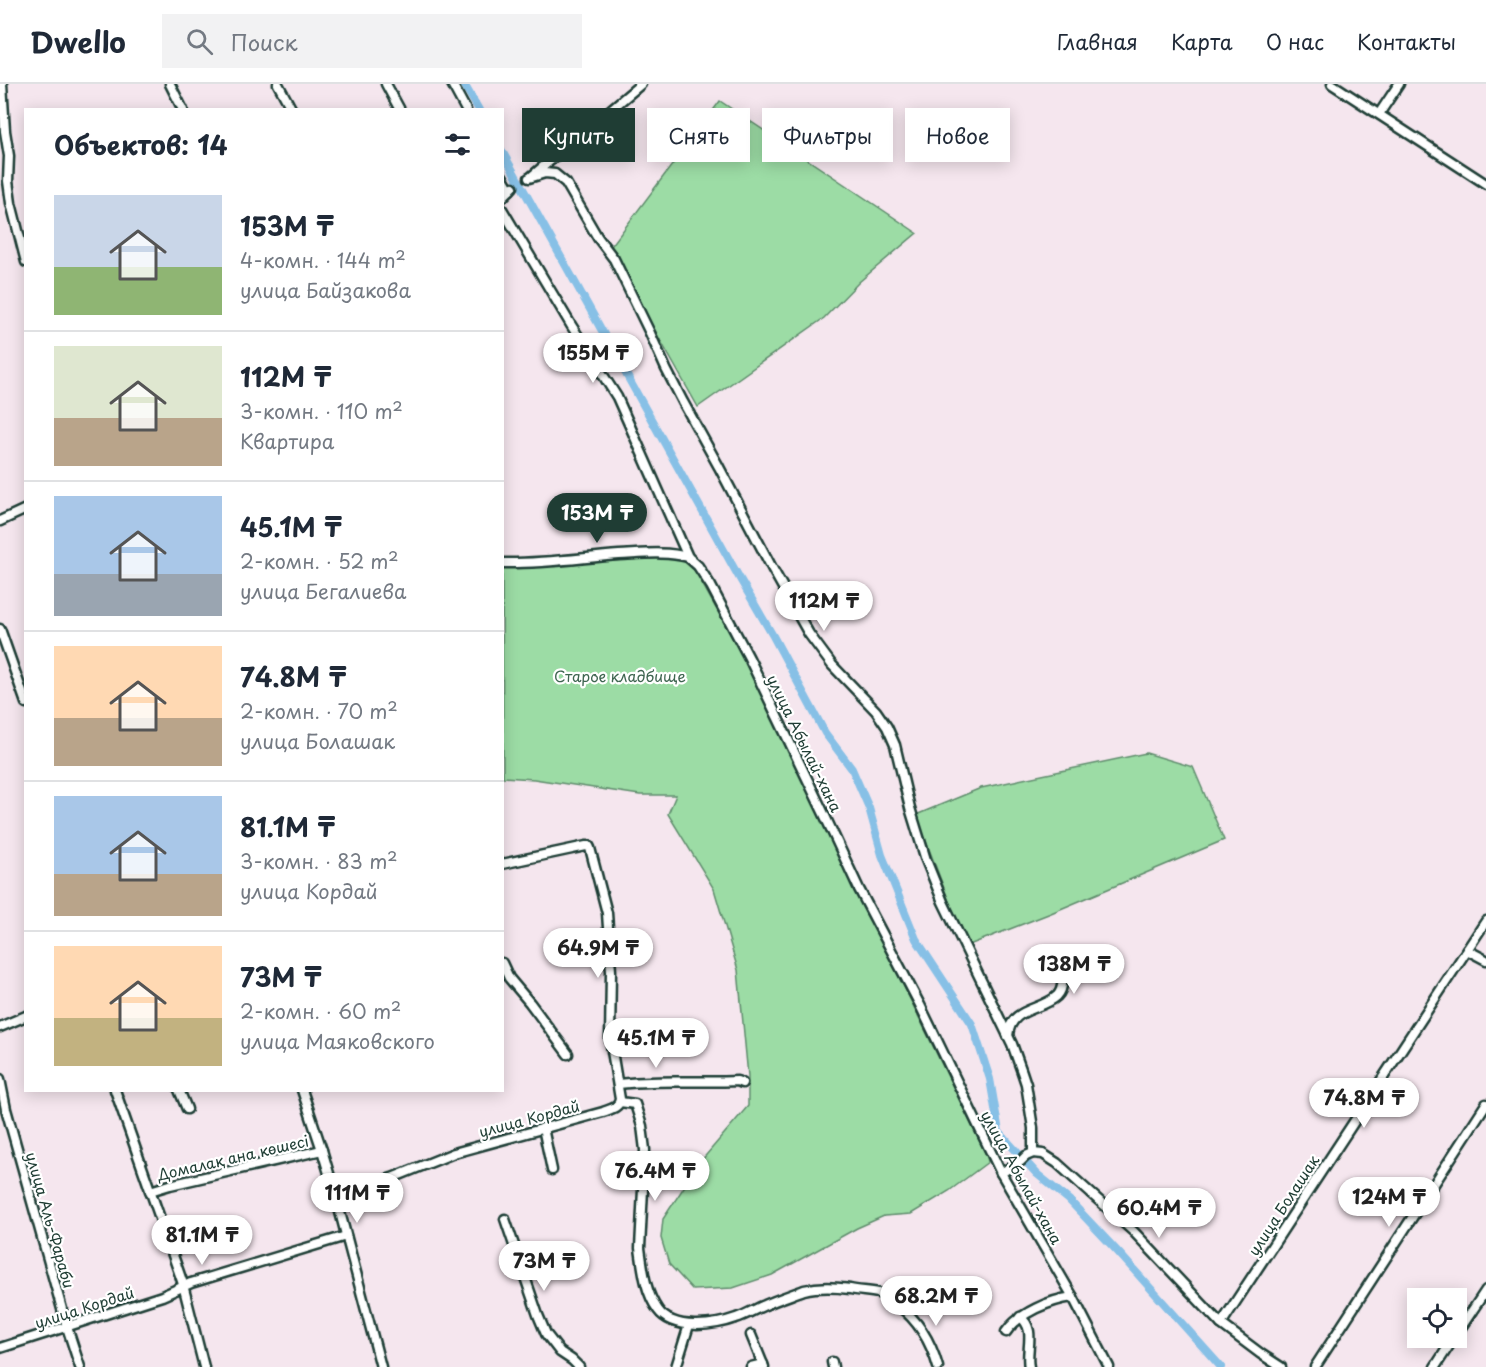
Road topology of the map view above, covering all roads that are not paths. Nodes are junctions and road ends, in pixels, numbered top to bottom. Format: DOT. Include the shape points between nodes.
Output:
graph roads {
  1 [pos="2,84"];
  2 [pos="170,84"];
  3 [pos="278,84"];
  4 [pos="386,84"];
  5 [pos="453,84"];
  6 [pos="641,84"];
  7 [pos="1332,84"];
  8 [pos="1398,84"];
  9 [pos="182,108"];
  10 [pos="291,108"];
  11 [pos="399,108"];
  12 [pos="465,108"];
  13 [pos="1378,114"];
  14 [pos="2,132"];
  15 [pos="504,178"];
  16 [pos="1486,184"];
  17 [pos="504,196"];
  18 [pos="504,212"];
  19 [pos="24,254"];
  20 [pos="24,510"];
  21 [pos="0,521"];
  22 [pos="688,557"];
  23 [pos="504,562"];
  24 [pos="0,628"];
  25 [pos="24,698"];
  26 [pos="504,864"];
  27 [pos="1486,921"];
  28 [pos="1467,950"];
  29 [pos="1486,960"];
  30 [pos="1040,961"];
  31 [pos="504,967"];
  32 [pos="24,1017"];
  33 [pos="0,1027"];
  34 [pos="1008,1036"];
  35 [pos="568,1054"];
  36 [pos="0,1079"];
  37 [pos="742,1083"];
  38 [pos="618,1084"];
  39 [pos="116,1092"];
  40 [pos="180,1092"];
  41 [pos="303,1092"];
  42 [pos="619,1104"];
  43 [pos="1486,1104"];
  44 [pos="187,1109"];
  45 [pos="543,1128"];
  46 [pos="322,1150"];
  47 [pos="1027,1157"];
  48 [pos="552,1170"];
  49 [pos="1001,1173"];
  50 [pos="150,1191"];
  51 [pos="336,1197"];
  52 [pos="505,1219"];
  53 [pos="346,1236"];
  54 [pos="182,1287"];
  55 [pos="1486,1290"];
  56 [pos="1073,1297"];
  57 [pos="1020,1317"];
  58 [pos="1467,1319"];
  59 [pos="1221,1324"];
  60 [pos="689,1325"];
  61 [pos="67,1327"];
  62 [pos="1006,1332"];
  63 [pos="751,1335"];
  64 [pos="0,1348"];
  65 [pos="1448,1348"];
  66 [pos="763,1366"];
  67 [pos="80,1367"];
  68 [pos="204,1367"];
  69 [pos="381,1367"];
  70 [pos="579,1367"];
  71 [pos="676,1367"];
  72 [pos="751,1367"];
  73 [pos="938,1367"];
  74 [pos="1029,1367"];
  75 [pos="1109,1367"];
  76 [pos="1281,1367"];
  77 [pos="1315,1367"];
  78 [pos="1436,1367"];
  1 -- 14 [label="street"];
  2 -- 9 [label="street"];
  3 -- 10 [label="street"];
  4 -- 11 [label="street"];
  5 -- 12 [label="street"];
  6 -- 34 [label="street" via="529,178 555,174 566,183 614,259 683,402 809,634 887,727 926,860"];
  7 -- 13 [label="street"];
  8 -- 13 [label="street"];
  13 -- 16 [label="street"];
  14 -- 19 [label="street" via="9,156 11,203"];
  15 -- 17 [label="street" via="512,188"];
  18 -- 22 [label="street, улица Абылай-хана" via="617,397"];
  20 -- 21 [label="street"];
  22 -- 23 [label="street" via="659,553 542,563"];
  22 -- 49 [label="street, улица Абылай-хана" via="711,586 749,658"];
  24 -- 25 [label="street"];
  26 -- 38 [label="street" via="589,846 607,913 610,1039"];
  27 -- 28 [label="street, улица Болашак"];
  28 -- 29 [label="street"];
  28 -- 59 [label="street, улица Болашак"];
  30 -- 34 [label="street" via="1057,965 1063,987 1052,999 1015,1018"];
  31 -- 35 [label="street"];
  32 -- 33 [label="street"];
  34 -- 47 [label="street" via="1026,1084 1033,1128"];
  36 -- 61 [label="street, улица Аль-Фараби"];
  37 -- 38 [label="street"];
  38 -- 42 [label="street"];
  39 -- 50 [label="street"];
  40 -- 44 [label="street"];
  41 -- 46 [label="street, Домалақ ана көшесі"];
  42 -- 45 [label="street, улица Кордай"];
  42 -- 60 [label="street" via="635,1104 644,1136 640,1248 645,1282 659,1311"];
  43 -- 77 [label="street"];
  45 -- 48 [label="street"];
  45 -- 51 [label="street, улица Кордай" via="454,1153"];
  46 -- 50 [label="street, Домалақ ана көшесі"];
  46 -- 51 [label="street, Домалақ ана көшесі"];
  47 -- 49 [label="street"];
  47 -- 59 [label="street" via="1043,1154 1057,1163 1134,1232"];
  49 -- 56 [label="street, улица Абылай-хана"];
  50 -- 54 [label="street"];
  51 -- 53 [label="street, Домалақ ана көшесі"];
  52 -- 70 [label="street" via="550,1342"];
  53 -- 54 [label="street, улица Кордай"];
  53 -- 69 [label="street, Домалақ ана көшесі"];
  54 -- 61 [label="street, улица Кордай"];
  54 -- 68 [label="street"];
  55 -- 58 [label="street"];
  56 -- 57 [label="street" via="1049,1302"];
  56 -- 75 [label="street, улица Абылай-хана"];
  57 -- 62 [label="street"];
  57 -- 74 [label="street" via="1028,1324 1030,1335"];
  59 -- 76 [label="street"];
  60 -- 71 [label="street"];
  60 -- 73 [label="street" via="736,1318 816,1286 879,1293 921,1327"];
  61 -- 64 [label="street, улица Кордай"];
  61 -- 67 [label="street, улица Аль-Фараби"];
  63 -- 66 [label="street"];
  65 -- 78 [label="street"];
  66 -- 72 [label="street"];
}
